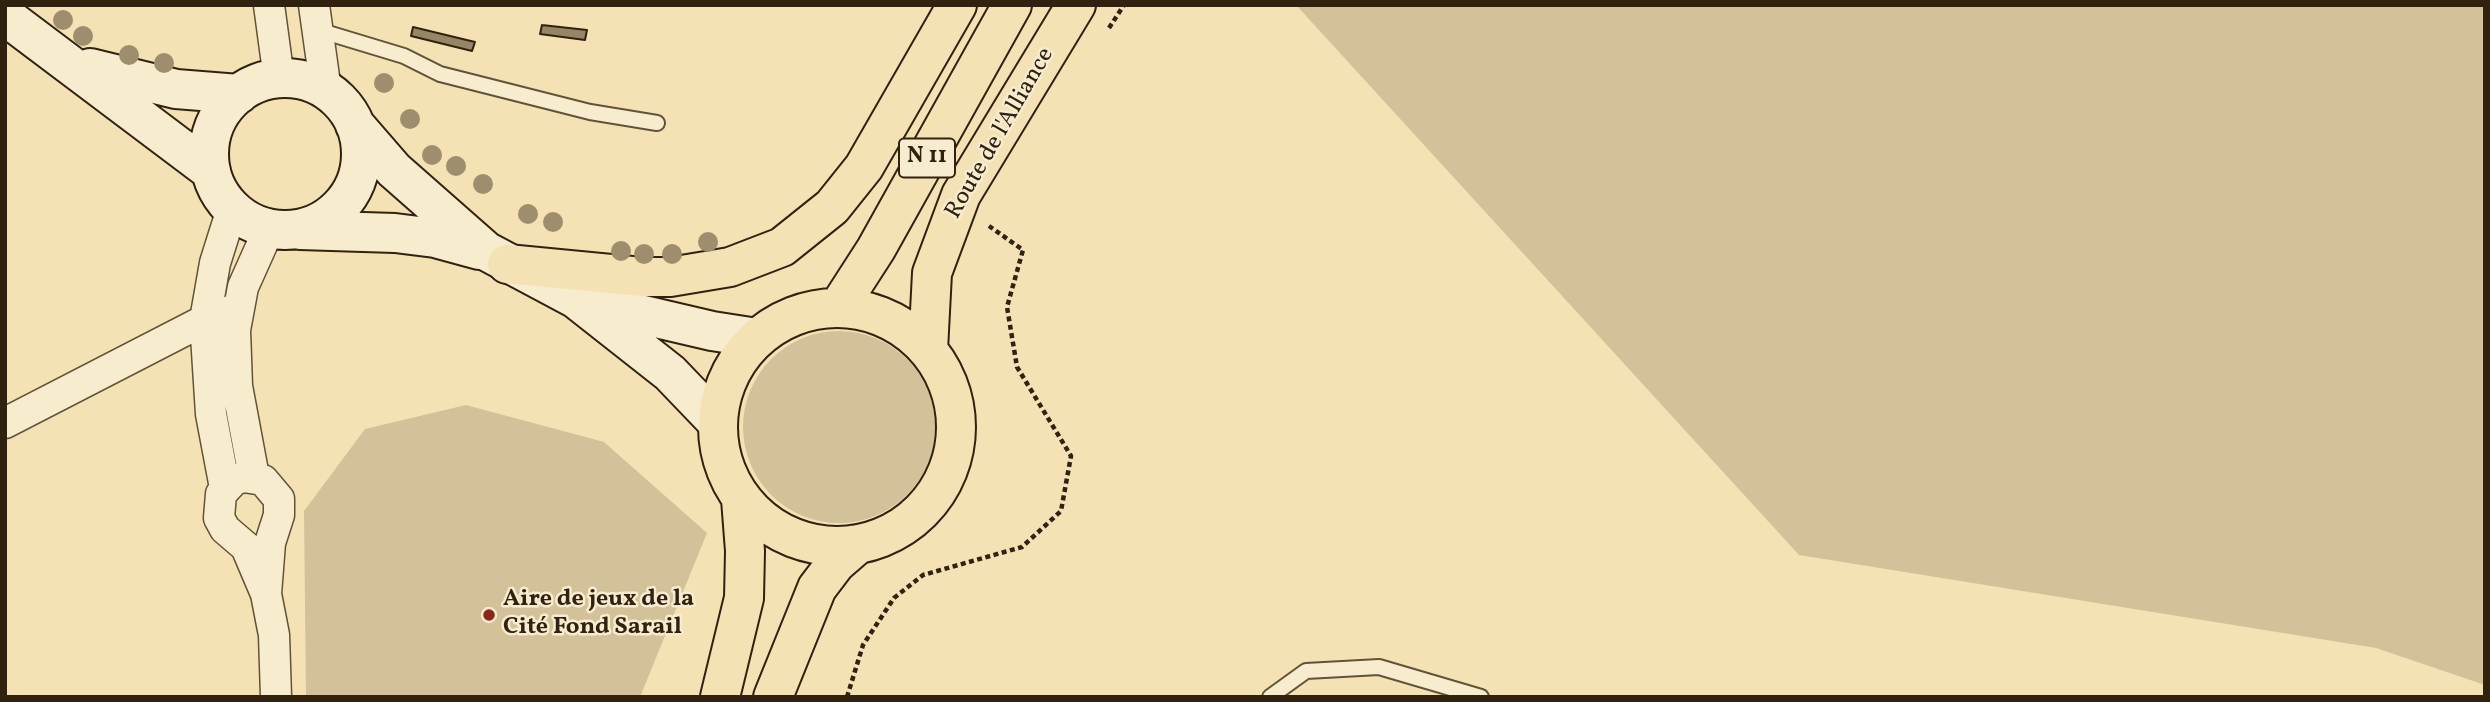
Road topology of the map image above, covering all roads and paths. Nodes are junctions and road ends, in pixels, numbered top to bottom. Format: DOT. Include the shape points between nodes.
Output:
graph roads {
  1 [pos="957,5"];
  2 [pos="1012,5"];
  3 [pos="1076,5"];
  4 [pos="270,7"];
  5 [pos="5,16"];
  6 [pos="316,17"];
  7 [pos="58,59"];
  8 [pos="279,79"];
  9 [pos="326,91"];
  10 [pos="239,94"];
  11 [pos="657,123"];
  12 [pos="355,125"];
  13 [pos="211,171"];
  14 [pos="232,209"];
  15 [pos="985,224"];
  16 [pos="281,229"];
  17 [pos="497,258"];
  18 [pos="576,299"];
  19 [pos="838,307"];
  20 [pos="239,308"];
  21 [pos="205,320"];
  22 [pos="757,338"];
  23 [pos="928,351"];
  24 [pos="717,422"];
  25 [pos="5,423"];
  26 [pos="254,477"];
  27 [pos="225,488"];
  28 [pos="741,499"];
  29 [pos="276,523"];
  30 [pos="235,536"];
  31 [pos="858,544"];
  32 [pos="266,594"];
  33 [pos="276,697"];
  34 [pos="720,697"];
  35 [pos="773,697"];
  36 [pos="847,697"];
  37 [pos="1270,697"];
  38 [pos="1480,697"];
  1 -- 17 [label="highway" via="864,167 832,207 782,247 730,267 670,277 607,275"];
  2 -- 19 [label="highway, N 11" via="876,250"];
  3 -- 23 [label="highway, Route de l'Alliance / N 11" via="961,195 932,273"];
  4 -- 6 [label="street"];
  4 -- 8 [label="street"];
  5 -- 7 [label="main road"];
  6 -- 9 [label="street"];
  6 -- 11 [label="lane" via="452,77"];
  7 -- 10 [label="main road" via="176,89"];
  7 -- 13 [label="main road"];
  8 -- 9 [label="main road"];
  8 -- 10 [label="main road"];
  9 -- 12 [label="main road"];
  10 -- 13 [label="main road" via="216,120 210,140"];
  12 -- 16 [label="main road" via="361,163 354,187 340,208 319,223"];
  12 -- 17 [label="main road" via="394,170"];
  13 -- 14 [label="main road"];
  14 -- 16 [label="main road" via="251,223"];
  14 -- 21 [label="street" via="215,263"];
  15 -- 36 [label="path" via="1024,250 1007,307 1017,367 1071,456 1061,511 1022,547 923,575 894,598 863,645"];
  16 -- 17 [label="main road" via="422,236"];
  16 -- 20 [label="street" via="243,286"];
  17 -- 18 [label="main road"];
  18 -- 22 [label="main road"];
  18 -- 24 [label="main road" via="670,373"];
  19 -- 22 [label="highway" via="781,321"];
  19 -- 23 [label="highway" via="895,323"];
  20 -- 21 [label="street"];
  20 -- 26 [label="street" via="237,386"];
  21 -- 25 [label="street"];
  21 -- 27 [label="street" via="211,414"];
  22 -- 24 [label="highway" via="737,360 724,386"];
  23 -- 31 [label="highway" via="952,392 957,422 955,452 945,481 928,506 905,526"];
  24 -- 28 [label="highway" via="727,474"];
  26 -- 27 [label="street" via="234,480"];
  26 -- 29 [label="street" via="270,485 279,499"];
  27 -- 30 [label="street" via="219,518"];
  28 -- 31 [label="highway" via="762,520 788,536 818,545"];
  28 -- 34 [label="highway" via="744,598"];
  29 -- 30 [label="street" via="258,538"];
  29 -- 32 [label="street"];
  30 -- 32 [label="street" via="249,553"];
  31 -- 35 [label="highway" via="817,588"];
  32 -- 33 [label="street" via="274,635"];
  37 -- 38 [label="lane" via="1306,671 1378,667"];
}
